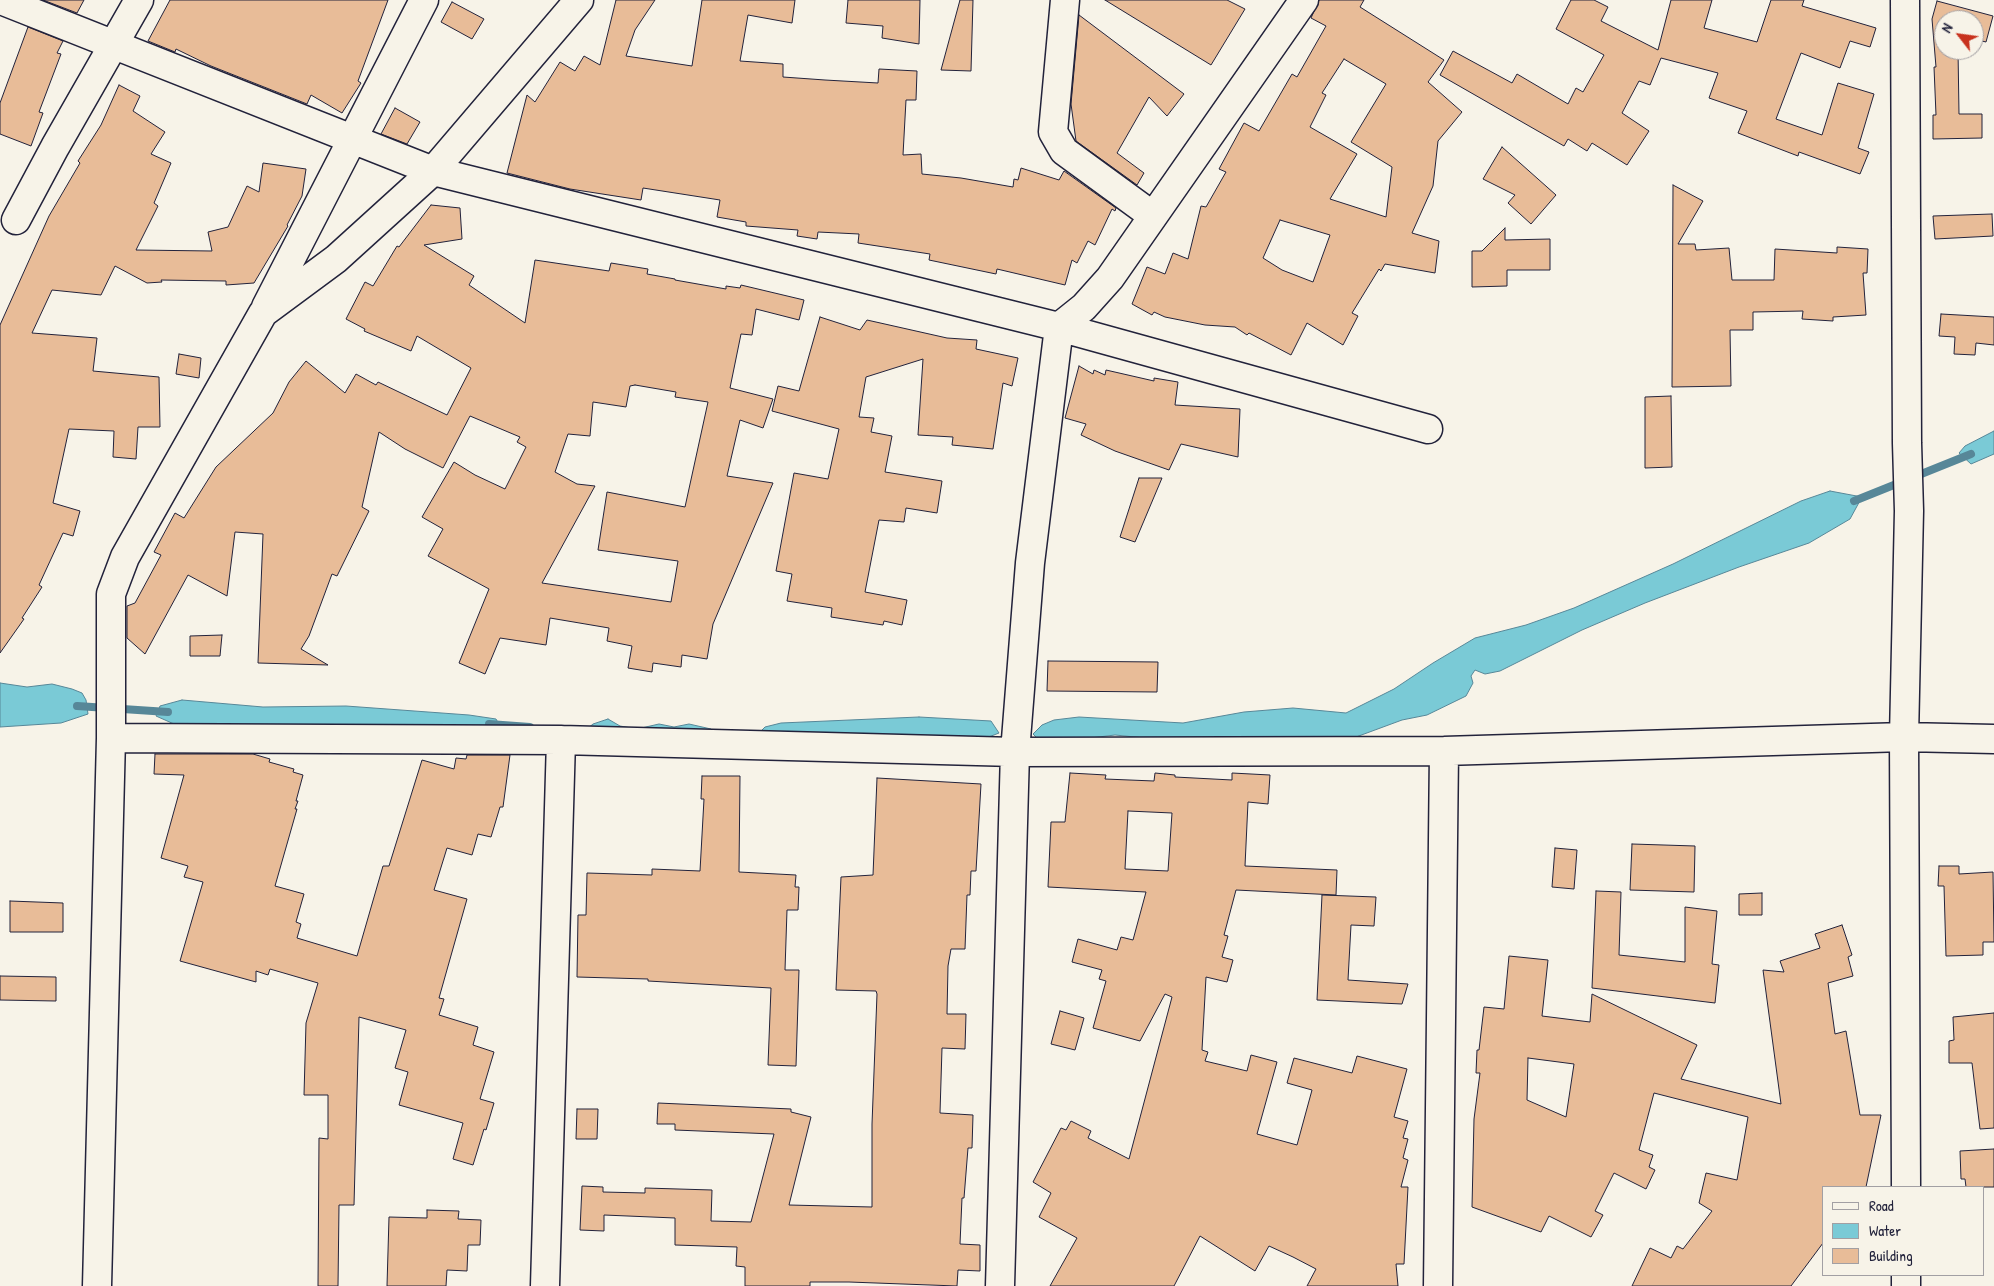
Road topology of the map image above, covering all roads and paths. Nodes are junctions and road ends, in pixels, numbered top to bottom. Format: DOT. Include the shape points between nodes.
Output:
graph roads {
  1 [pos="0,0"];
  2 [pos="139,0"];
  3 [pos="424,0"];
  4 [pos="579,0"];
  5 [pos="1065,0"];
  6 [pos="1304,0"];
  7 [pos="1905,0"];
  8 [pos="113,46"];
  9 [pos="352,140"];
  10 [pos="433,171"];
  11 [pos="1153,216"];
  12 [pos="16,220"];
  13 [pos="263,313"];
  14 [pos="1058,327"];
  15 [pos="1428,429"];
  16 [pos="111,732"];
  17 [pos="1904,737"];
  18 [pos="1994,739"];
  19 [pos="561,740"];
  20 [pos="1444,751"];
  21 [pos="1015,752"];
  22 [pos="1906,1186"];
  23 [pos="97,1286"];
  24 [pos="545,1286"];
  25 [pos="1000,1286"];
  26 [pos="1438,1286"];
  1 -- 8 [label="street"];
  2 -- 8 [label="street"];
  3 -- 9 [label="street"];
  4 -- 10 [label="street"];
  5 -- 11 [label="street" via="1053,132 1064,152"];
  6 -- 11 [label="street"];
  7 -- 17 [label="street" via="1909,511"];
  8 -- 9 [label="street"];
  8 -- 12 [label="street"];
  9 -- 10 [label="street"];
  9 -- 13 [label="street"];
  10 -- 13 [label="street" via="336,259"];
  10 -- 14 [label="street"];
  11 -- 14 [label="street" via="1110,278 1084,307"];
  13 -- 16 [label="street" via="125,557 111,594"];
  14 -- 15 [label="street"];
  14 -- 21 [label="street" via="1030,562"];
  16 -- 19 [label="street"];
  16 -- 23 [label="street"];
  17 -- 18 [label="street"];
  17 -- 20 [label="street"];
  17 -- 22 [label="street"];
  19 -- 21 [label="street"];
  19 -- 24 [label="street"];
  20 -- 21 [label="street"];
  20 -- 26 [label="street"];
  21 -- 25 [label="street"];
}
